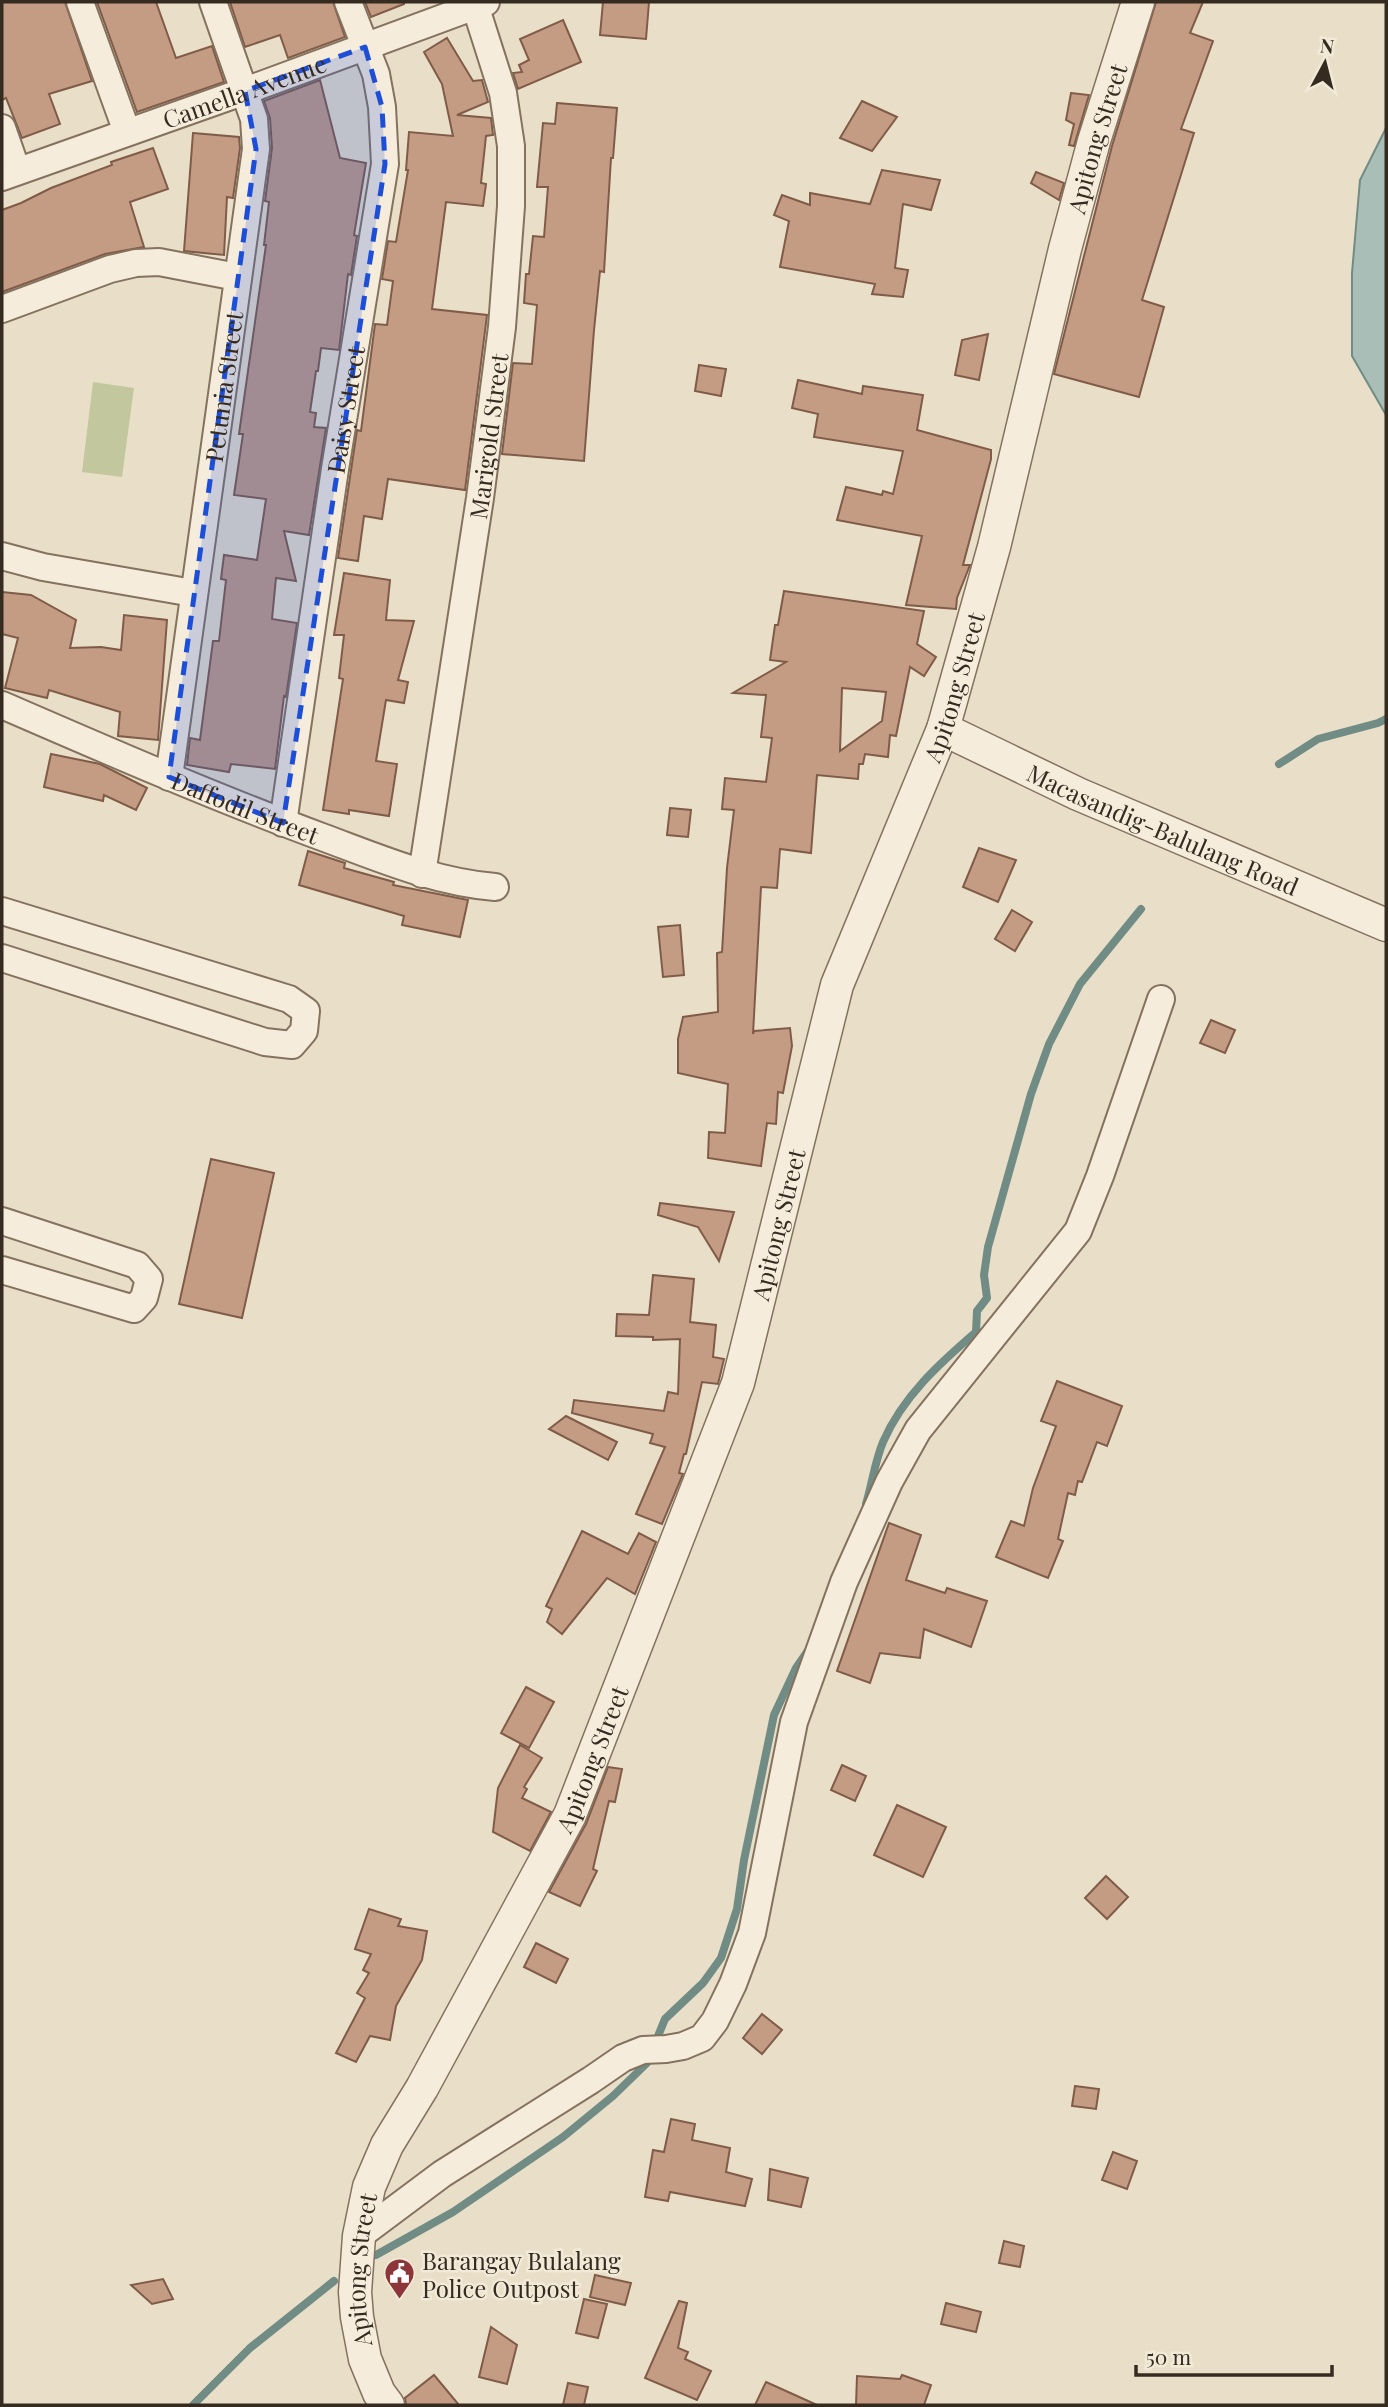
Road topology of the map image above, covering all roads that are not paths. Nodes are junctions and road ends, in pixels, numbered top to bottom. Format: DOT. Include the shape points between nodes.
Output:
graph roads {
  1 [pos="80,2"];
  2 [pos="213,2"];
  3 [pos="348,2"];
  4 [pos="1138,2"];
  5 [pos="479,3"];
  6 [pos="365,47"];
  7 [pos="245,91"];
  8 [pos="2,128"];
  9 [pos="127,132"];
  10 [pos="9,174"];
  11 [pos="237,277"];
  12 [pos="2,309"];
  13 [pos="2,556"];
  14 [pos="193,593"];
  15 [pos="2,705"];
  16 [pos="943,729"];
  17 [pos="169,777"];
  18 [pos="283,822"];
  19 [pos="422,874"];
  20 [pos="495,887"];
  21 [pos="2,911"];
  22 [pos="1386,925"];
  23 [pos="2,958"];
  24 [pos="1161,999"];
  25 [pos="2,1221"];
  26 [pos="2,1270"];
  27 [pos="359,2236"];
  28 [pos="388,2405"];
  1 -- 9 [label="street"];
  2 -- 7 [label="street, Petunia Street"];
  3 -- 6 [label="street, Daisy Street"];
  4 -- 16 [label="street, Apitong Street" via="1094,141 994,547"];
  5 -- 6 [label="street, Camella Avenue"];
  5 -- 19 [label="street, Marigold Street" via="503,93 511,146 511,206 502,327 480,498"];
  6 -- 7 [label="street, Camella Avenue"];
  6 -- 18 [label="street, Daisy Street" via="382,107 384,164"];
  7 -- 9 [label="street, Camella Avenue"];
  7 -- 11 [label="street, Petunia Street" via="254,119 256,149"];
  8 -- 10 [label="street"];
  9 -- 10 [label="street, Camella Avenue"];
  11 -- 12 [label="street" via="159,262 136,263"];
  11 -- 14 [label="street, Petunia Street"];
  13 -- 14 [label="street"];
  14 -- 17 [label="street, Petunia Street"];
  15 -- 17 [label="street, Daffodil Street"];
  16 -- 22 [label="street, Macasandig-Balulang Road" via="1078,794"];
  16 -- 27 [label="street, Apitong Street" via="837,985 738,1383 706,1470 570,1815 387,2145 369,2187"];
  17 -- 18 [label="street, Daffodil Street"];
  18 -- 19 [label="street, Daffodil Street"];
  19 -- 20 [label="street, Daffodil Street"];
  21 -- 23 [label="street" via="289,999 306,1012 304,1031 292,1045 265,1042"];
  24 -- 27 [label="street" via="1078,1231 918,1430 844,1582 794,1722 752,1933 715,2021 702,2038 623,2058 442,2174"];
  25 -- 26 [label="street" via="137,1265 149,1279 144,1298 134,1309"];
  27 -- 28 [label="street, Apitong Street" via="357,2317 365,2359"];
}
